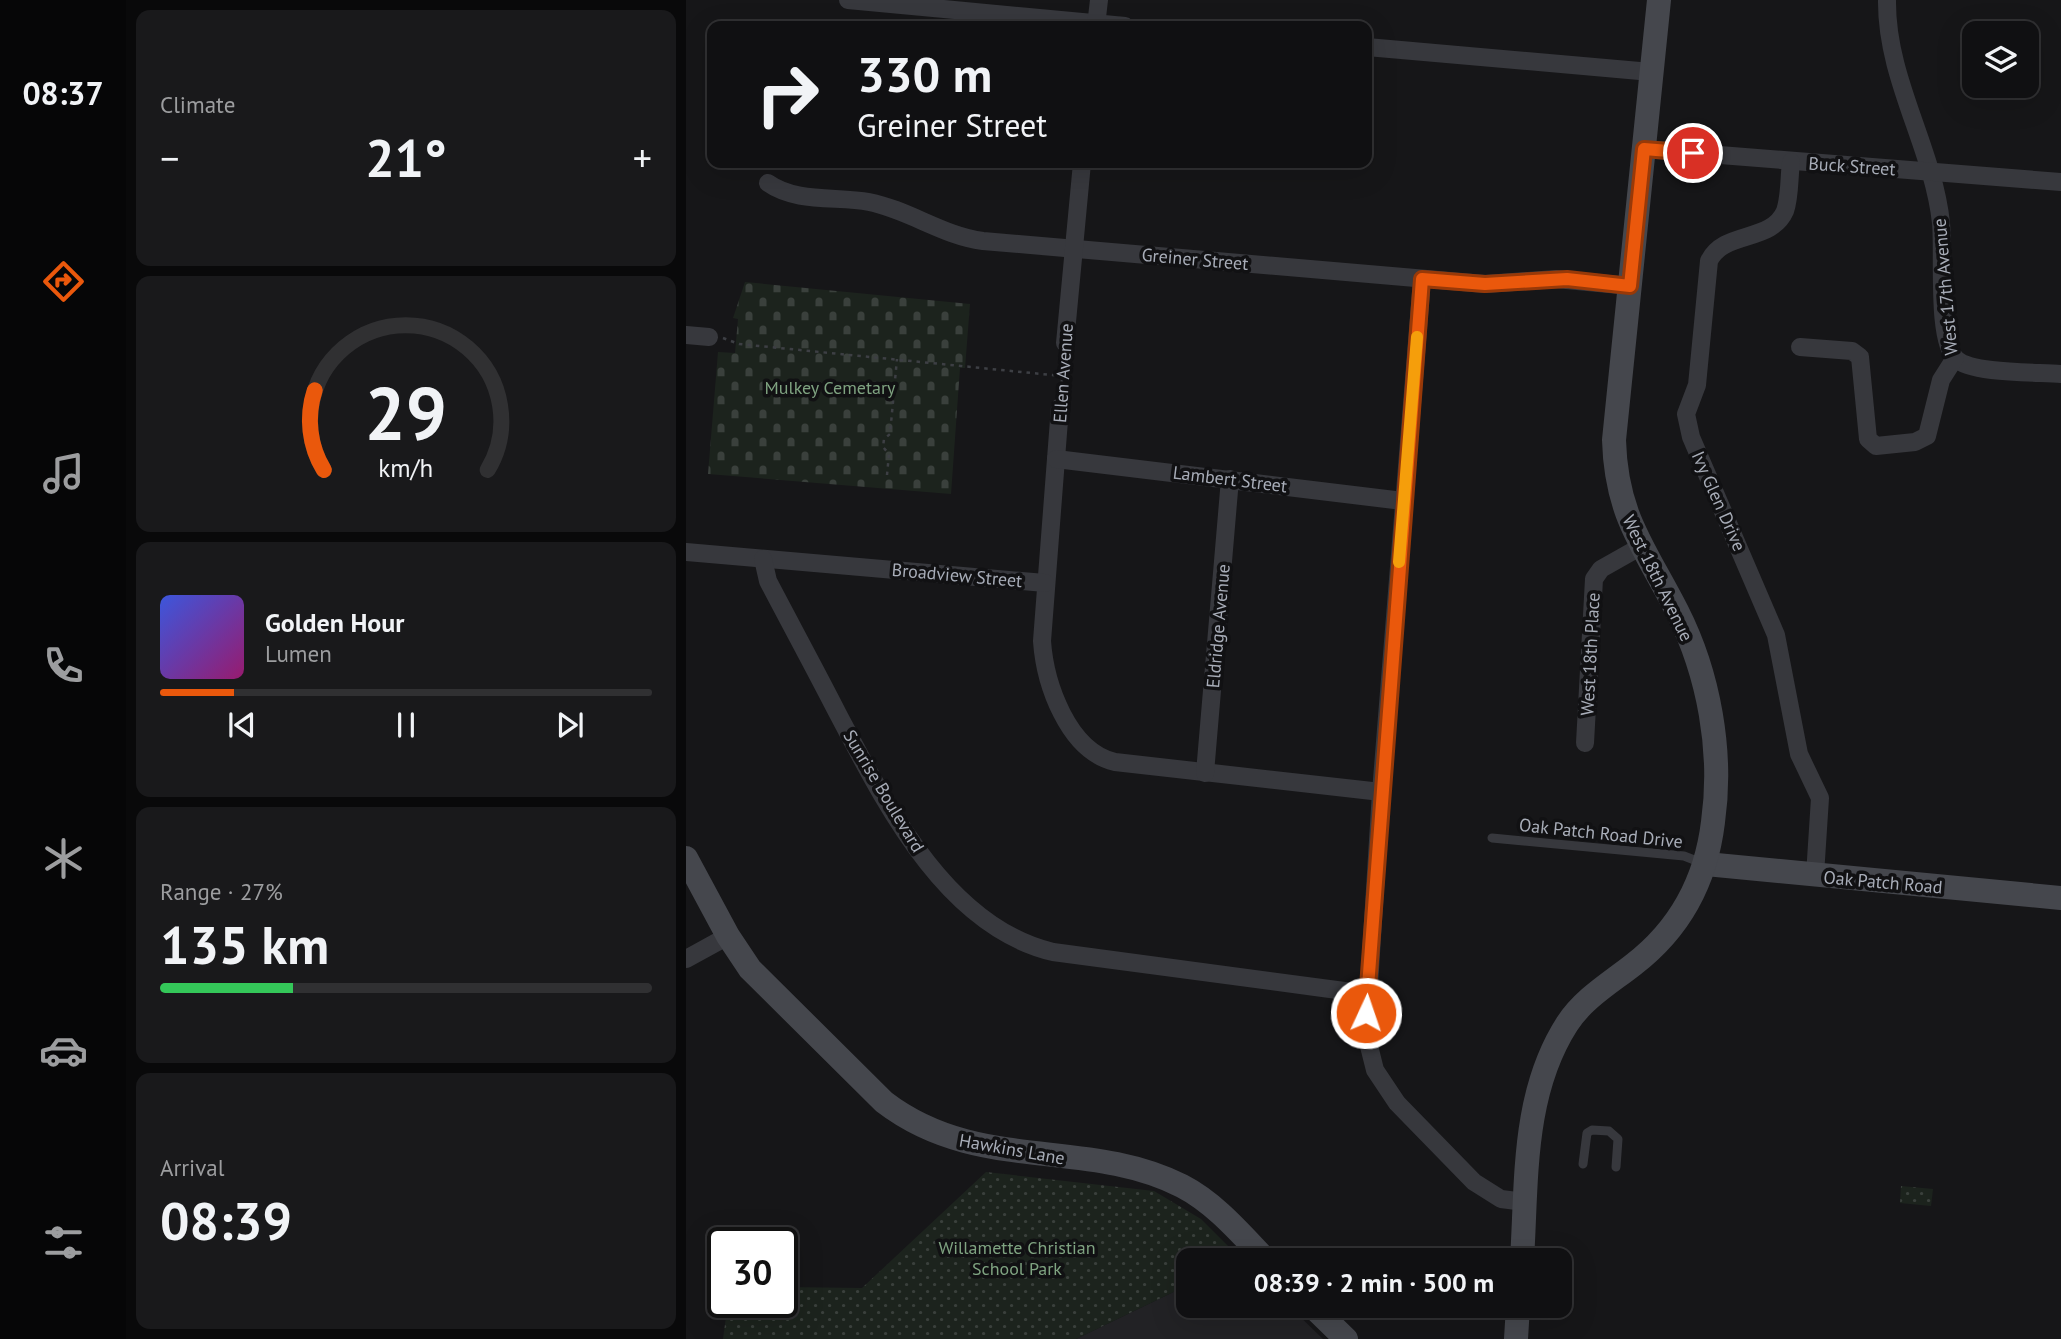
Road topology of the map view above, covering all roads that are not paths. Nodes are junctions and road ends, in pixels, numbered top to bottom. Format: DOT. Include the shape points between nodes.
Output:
graph roads {
  1 [pos="848,0"];
  2 [pos="1099,0"];
  3 [pos="1659,0"];
  4 [pos="1886,0"];
  5 [pos="1056,21"];
  6 [pos="1096,21"];
  7 [pos="1372,47"];
  8 [pos="1651,72"];
  9 [pos="1644,149"];
  10 [pos="1791,162"];
  11 [pos="1081,168"];
  12 [pos="1929,172"];
  13 [pos="2061,182"];
  14 [pos="768,183"];
  15 [pos="1073,248"];
  16 [pos="1422,279"];
  17 [pos="1630,286"];
  18 [pos="686,335"];
  19 [pos="709,337"];
  20 [pos="1065,343"];
  21 [pos="1801,347"];
  22 [pos="1955,358"];
  23 [pos="2061,374"];
  24 [pos="1060,407"];
  25 [pos="1056,459"];
  26 [pos="1230,479"];
  27 [pos="1404,501"];
  28 [pos="1640,547"];
  29 [pos="686,552"];
  30 [pos="764,559"];
  31 [pos="1045,583"];
  32 [pos="1585,743"];
  33 [pos="1205,773"];
  34 [pos="1381,792"];
  35 [pos="1493,838"];
  36 [pos="686,858"];
  37 [pos="1706,864"];
  38 [pos="1815,875"];
  39 [pos="2061,898"];
  40 [pos="728,936"];
  41 [pos="686,959"];
  42 [pos="1367,994"];
  43 [pos="1583,1164"];
  44 [pos="1616,1167"];
  45 [pos="1525,1202"];
  46 [pos="1254,1248"];
  47 [pos="1522,1248"];
  48 [pos="1324,1318"];
  49 [pos="1517,1318"];
  50 [pos="1346,1339"];
  51 [pos="1516,1339"];
  1 -- 5 [label="street"];
  2 -- 6 [label="street"];
  3 -- 8 [label="main road, West 18th Avenue"];
  4 -- 12 [label="street, West 17th Avenue" via="1896,71"];
  7 -- 8 [label="street"];
  8 -- 9 [label="main road, West 18th Avenue"];
  9 -- 10 [label="street, Buck Street"];
  9 -- 17 [label="main road, West 18th Avenue"];
  10 -- 12 [label="street, Buck Street"];
  10 -- 38 [label="street, Ivy Glen Drive" via="1780,219 1767,229 1721,246 1709,261 1697,385 1686,414 1691,437 1776,635 1798,754 1820,798"];
  11 -- 15 [label="street, Ellen Avenue"];
  12 -- 13 [label="street, Buck Street"];
  12 -- 22 [label="street, West 17th Avenue" via="1941,225 1947,340"];
  14 -- 15 [label="street, Greiner Street" via="790,194 885,205 966,238"];
  15 -- 16 [label="street, Greiner Street"];
  15 -- 20 [label="street, Ellen Avenue"];
  16 -- 17 [label="street, Greiner Street" via="1485,284 1567,279"];
  16 -- 27 [label="street"];
  17 -- 28 [label="main road, West 18th Avenue" via="1614,440 1619,492"];
  18 -- 19 [label="street"];
  21 -- 22 [label="street, West 17th Avenue" via="1857,353 1862,363 1869,443 1876,446 1915,442 1927,436 1941,380"];
  22 -- 23 [label="street" via="1970,366"];
  24 -- 25 [label="street, Ellen Avenue"];
  25 -- 26 [label="street, Lambert Street"];
  25 -- 31 [label="street, Ellen Avenue"];
  26 -- 27 [label="street, Lambert Street"];
  26 -- 33 [label="street, Eldridge Avenue"];
  27 -- 34 [label="street"];
  28 -- 32 [label="street, West 18th Place" via="1601,569 1594,579"];
  28 -- 37 [label="main road, West 18th Avenue" via="1687,633 1711,716 1716,781"];
  29 -- 30 [label="street, Broadview Street"];
  30 -- 31 [label="street, Broadview Street"];
  30 -- 42 [label="street, Sunrise Boulevard" via="768,581 904,830 952,889 998,930 1053,952"];
  31 -- 33 [label="street, Broadview Street" via="1045,669 1083,745 1106,760"];
  33 -- 34 [label="street, Broadview Street"];
  34 -- 42 [label="street"];
  35 -- 37 [label="lane, Oak Patch Road Drive" via="1684,856"];
  36 -- 40 [label="main road, Hawkins Lane"];
  37 -- 38 [label="main road, Oak Patch Road"];
  37 -- 45 [label="main road, West 18th Avenue" via="1673,926 1654,948 1585,1003 1555,1043 1535,1098"];
  38 -- 39 [label="main road, Oak Patch Road"];
  40 -- 41 [label="street"];
  40 -- 46 [label="main road, Hawkins Lane" via="766,986 903,1117 975,1146 1121,1166 1161,1177 1209,1205"];
  42 -- 45 [label="street" via="1369,1054 1397,1103 1474,1182 1501,1199"];
  43 -- 44 [label="lane" via="1587,1133 1609,1130 1618,1139"];
  45 -- 47 [label="main road, West 18th Avenue"];
  48 -- 50 [label="main road"];
  49 -- 51 [label="main road"];
}
